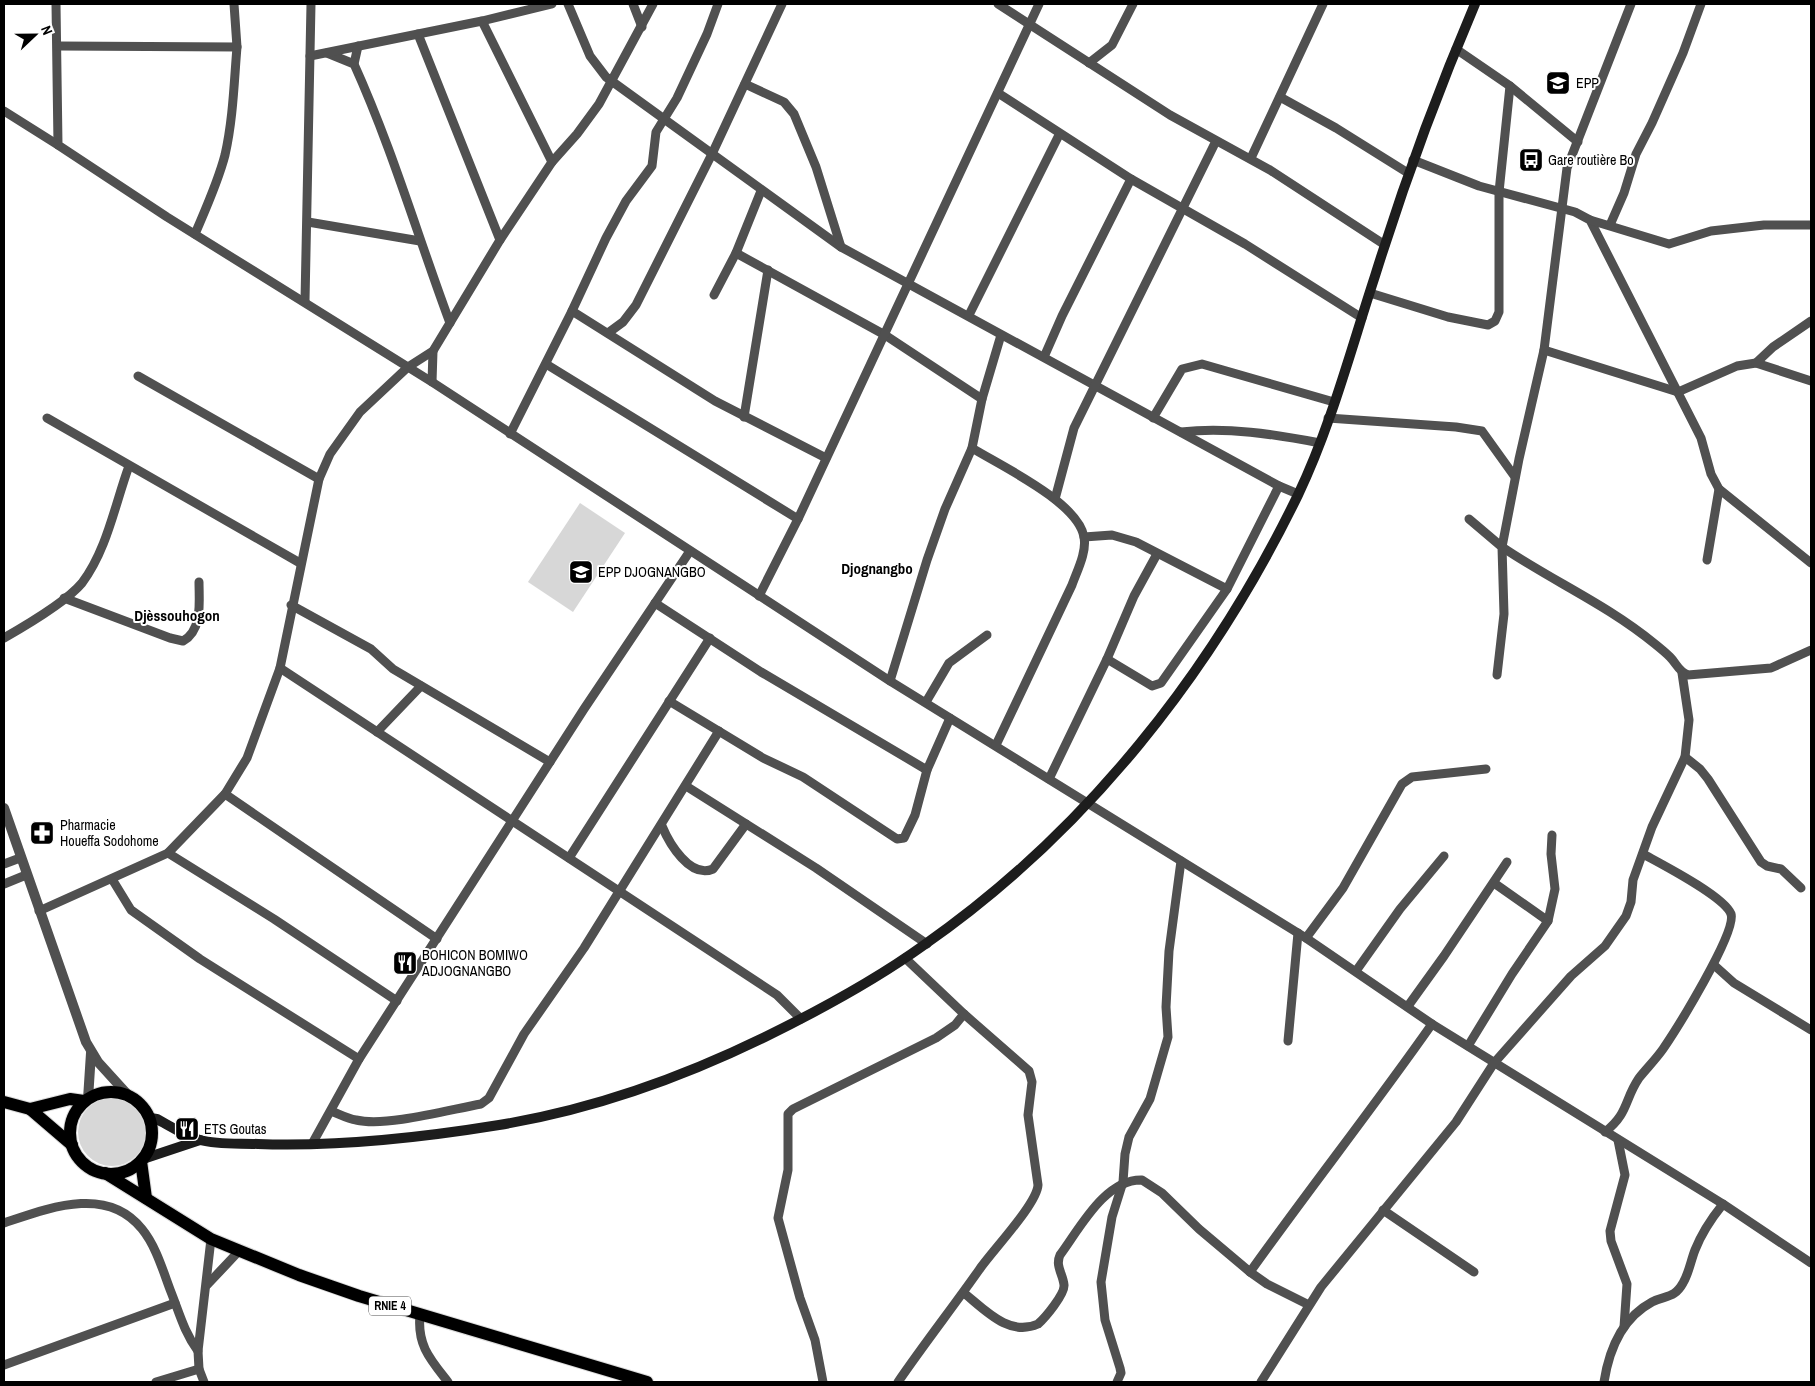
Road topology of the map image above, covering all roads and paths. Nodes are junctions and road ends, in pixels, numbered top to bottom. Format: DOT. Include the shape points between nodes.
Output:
graph roads {
  1 [pos="56,4"];
  2 [pos="234,4"];
  3 [pos="311,4"];
  4 [pos="552,4"];
  5 [pos="568,4"];
  6 [pos="633,4"];
  7 [pos="653,4"];
  8 [pos="718,4"];
  9 [pos="782,4"];
  10 [pos="998,4"];
  11 [pos="1039,4"];
  12 [pos="1133,4"];
  13 [pos="1323,4"];
  14 [pos="1475,4"];
  15 [pos="1632,4"];
  16 [pos="1701,4"];
  17 [pos="482,21"];
  18 [pos="1030,24"];
  19 [pos="642,27"];
  20 [pos="418,34"];
  21 [pos="58,46"];
  22 [pos="358,46"];
  23 [pos="237,47"];
  24 [pos="1456,50"];
  25 [pos="326,53"];
  26 [pos="310,56"];
  27 [pos="1089,63"];
  28 [pos="354,64"];
  29 [pos="612,82"];
  30 [pos="745,84"];
  31 [pos="1510,86"];
  32 [pos="998,93"];
  33 [pos="1280,97"];
  34 [pos="4,111"];
  35 [pos="665,120"];
  36 [pos="1059,135"];
  37 [pos="1216,141"];
  38 [pos="1578,142"];
  39 [pos="58,145"];
  40 [pos="712,154"];
  41 [pos="1251,158"];
  42 [pos="1413,160"];
  43 [pos="552,162"];
  44 [pos="1408,174"];
  45 [pos="1131,179"];
  46 [pos="761,192"];
  47 [pos="1499,192"];
  48 [pos="1183,208"];
  49 [pos="1561,208"];
  50 [pos="1590,220"];
  51 [pos="308,222"];
  52 [pos="1610,225"];
  53 [pos="1811,225"];
  54 [pos="195,234"];
  55 [pos="500,240"];
  56 [pos="420,241"];
  57 [pos="1385,245"];
  58 [pos="841,247"];
  59 [pos="736,253"];
  60 [pos="768,270"];
  61 [pos="907,283"];
  62 [pos="1370,293"];
  63 [pos="714,295"];
  64 [pos="305,302"];
  65 [pos="572,311"];
  66 [pos="968,315"];
  67 [pos="1362,318"];
  68 [pos="1811,321"];
  69 [pos="450,323"];
  70 [pos="608,333"];
  71 [pos="885,335"];
  72 [pos="1001,335"];
  73 [pos="1544,350"];
  74 [pos="433,351"];
  75 [pos="1044,358"];
  76 [pos="1756,363"];
  77 [pos="546,364"];
  78 [pos="408,367"];
  79 [pos="138,376"];
  80 [pos="1811,381"];
  81 [pos="432,382"];
  82 [pos="1094,386"];
  83 [pos="1678,392"];
  84 [pos="982,399"];
  85 [pos="1334,402"];
  86 [pos="744,417"];
  87 [pos="47,418"];
  88 [pos="1154,418"];
  89 [pos="1328,418"];
  90 [pos="1180,432"];
  91 [pos="510,434"];
  92 [pos="1320,443"];
  93 [pos="972,448"];
  94 [pos="826,458"];
  95 [pos="129,466"];
  96 [pos="1515,477"];
  97 [pos="319,479"];
  98 [pos="1279,486"];
  99 [pos="1719,489"];
  100 [pos="1298,494"];
  101 [pos="1055,499"];
  102 [pos="798,519"];
  103 [pos="1469,520"];
  104 [pos="1084,537"];
  105 [pos="1502,547"];
  106 [pos="690,551"];
  107 [pos="1157,554"];
  108 [pos="1707,560"];
  109 [pos="300,563"];
  110 [pos="1811,563"];
  111 [pos="199,582"];
  112 [pos="1227,589"];
  113 [pos="759,596"];
  114 [pos="64,598"];
  115 [pos="655,603"];
  116 [pos="291,605"];
  117 [pos="987,635"];
  118 [pos="4,638"];
  119 [pos="710,638"];
  120 [pos="1811,650"];
  121 [pos="1107,659"];
  122 [pos="280,668"];
  123 [pos="1682,673"];
  124 [pos="1497,675"];
  125 [pos="890,681"];
  126 [pos="421,686"];
  127 [pos="669,701"];
  128 [pos="926,702"];
  129 [pos="950,718"];
  130 [pos="719,731"];
  131 [pos="378,732"];
  132 [pos="996,745"];
  133 [pos="1685,758"];
  134 [pos="550,762"];
  135 [pos="1486,769"];
  136 [pos="927,770"];
  137 [pos="1048,779"];
  138 [pos="686,786"];
  139 [pos="226,794"];
  140 [pos="1088,803"];
  141 [pos="4,808"];
  142 [pos="513,821"];
  143 [pos="746,824"];
  144 [pos="662,826"];
  145 [pos="1552,835"];
  146 [pos="168,854"];
  147 [pos="1643,854"];
  148 [pos="1444,856"];
  149 [pos="20,858"];
  150 [pos="569,858"];
  151 [pos="1180,861"];
  152 [pos="1507,862"];
  153 [pos="4,864"];
  154 [pos="26,875"];
  155 [pos="112,879"];
  156 [pos="4,884"];
  157 [pos="1494,884"];
  158 [pos="1801,888"];
  159 [pos="619,891"];
  160 [pos="39,910"];
  161 [pos="1548,921"];
  162 [pos="1302,935"];
  163 [pos="437,939"];
  164 [pos="927,944"];
  165 [pos="905,958"];
  166 [pos="1714,965"];
  167 [pos="1356,971"];
  168 [pos="397,1001"];
  169 [pos="1408,1006"];
  170 [pos="964,1014"];
  171 [pos="801,1019"];
  172 [pos="1432,1024"];
  173 [pos="1811,1030"];
  174 [pos="1288,1041"];
  175 [pos="1468,1046"];
  176 [pos="91,1053"];
  177 [pos="359,1059"];
  178 [pos="1494,1063"];
  179 [pos="128,1095"];
  180 [pos="86,1100"];
  181 [pos="4,1102"];
  182 [pos="30,1109"];
  183 [pos="331,1110"];
  184 [pos="150,1118"];
  185 [pos="1605,1132"];
  186 [pos="200,1140"];
  187 [pos="1618,1140"];
  188 [pos="312,1144"];
  189 [pos="72,1146"];
  190 [pos="142,1160"];
  191 [pos="105,1173"];
  192 [pos="1123,1182"];
  193 [pos="146,1198"];
  194 [pos="1723,1204"];
  195 [pos="1383,1210"];
  196 [pos="4,1223"];
  197 [pos="211,1239"];
  198 [pos="239,1251"];
  199 [pos="1811,1263"];
  200 [pos="1250,1272"];
  201 [pos="1474,1272"];
  202 [pos="207,1285"];
  203 [pos="964,1293"];
  204 [pos="175,1303"];
  205 [pos="1309,1305"];
  206 [pos="420,1315"];
  207 [pos="1624,1327"];
  208 [pos="198,1351"];
  209 [pos="4,1365"];
  210 [pos="199,1369"];
  211 [pos="156,1382"];
  212 [pos="204,1382"];
  213 [pos="448,1382"];
  214 [pos="647,1382"];
  215 [pos="823,1382"];
  216 [pos="898,1382"];
  217 [pos="1117,1382"];
  218 [pos="1261,1382"];
  219 [pos="1604,1382"];
  1 -- 21 [label="street"];
  2 -- 23 [label="street"];
  3 -- 26 [label="street"];
  4 -- 17 [label="street"];
  5 -- 29 [label="street" via="590,56"];
  6 -- 19 [label="street"];
  7 -- 19 [label="street"];
  8 -- 35 [label="street"];
  9 -- 30 [label="street"];
  10 -- 18 [label="street"];
  11 -- 18 [label="street"];
  12 -- 27 [label="street" via="1112,45"];
  13 -- 33 [label="street"];
  14 -- 24 [label="main road"];
  15 -- 38 [label="street"];
  16 -- 52 [label="street" via="1683,53 1636,154"];
  17 -- 20 [label="street"];
  17 -- 43 [label="street"];
  18 -- 27 [label="street"];
  18 -- 32 [label="street"];
  19 -- 29 [label="street"];
  20 -- 22 [label="street"];
  20 -- 55 [label="street"];
  21 -- 23 [label="street"];
  21 -- 39 [label="street"];
  22 -- 25 [label="street"];
  22 -- 28 [label="street"];
  23 -- 54 [label="street" via="232,118 225,154 214,191"];
  24 -- 31 [label="street"];
  24 -- 42 [label="main road"];
  25 -- 26 [label="street"];
  25 -- 28 [label="street"];
  26 -- 51 [label="street"];
  27 -- 37 [label="street"];
  28 -- 56 [label="street" via="384,136"];
  29 -- 35 [label="street"];
  29 -- 43 [label="street" via="589,119"];
  30 -- 40 [label="street"];
  30 -- 58 [label="street" via="784,102 794,114 816,167"];
  31 -- 38 [label="street"];
  31 -- 47 [label="street"];
  32 -- 36 [label="street"];
  32 -- 61 [label="street"];
  33 -- 41 [label="street"];
  33 -- 44 [label="street"];
  34 -- 39 [label="street"];
  35 -- 40 [label="street"];
  35 -- 65 [label="street" via="655,137 652,166 606,238"];
  36 -- 45 [label="street"];
  36 -- 66 [label="street"];
  37 -- 41 [label="street"];
  37 -- 48 [label="street"];
  38 -- 49 [label="street" via="1567,168"];
  39 -- 54 [label="street"];
  40 -- 46 [label="street"];
  40 -- 70 [label="street" via="636,305 623,322"];
  41 -- 57 [label="street"];
  42 -- 44 [label="main road"];
  42 -- 47 [label="street"];
  43 -- 55 [label="street"];
  44 -- 57 [label="main road"];
  45 -- 48 [label="street"];
  45 -- 75 [label="street"];
  46 -- 58 [label="street"];
  46 -- 59 [label="street"];
  47 -- 49 [label="street"];
  47 -- 62 [label="street" via="1499,312 1495,321 1488,325"];
  48 -- 67 [label="street"];
  48 -- 82 [label="street"];
  49 -- 50 [label="street"];
  49 -- 73 [label="street"];
  50 -- 52 [label="street"];
  50 -- 83 [label="street"];
  51 -- 56 [label="street"];
  51 -- 64 [label="street"];
  52 -- 53 [label="street" via="1669,244 1711,231 1764,224"];
  54 -- 64 [label="street"];
  55 -- 69 [label="street"];
  56 -- 69 [label="street"];
  57 -- 62 [label="main road"];
  58 -- 61 [label="street"];
  59 -- 60 [label="street"];
  59 -- 63 [label="street"];
  60 -- 71 [label="street"];
  60 -- 86 [label="street"];
  61 -- 66 [label="street"];
  61 -- 71 [label="street"];
  62 -- 67 [label="main road"];
  64 -- 78 [label="street"];
  65 -- 70 [label="street"];
  65 -- 77 [label="street"];
  66 -- 72 [label="street"];
  67 -- 85 [label="main road"];
  68 -- 76 [label="street"];
  69 -- 74 [label="street"];
  70 -- 86 [label="street"];
  71 -- 84 [label="street"];
  71 -- 94 [label="street"];
  72 -- 75 [label="street"];
  72 -- 84 [label="street"];
  73 -- 83 [label="street"];
  73 -- 96 [label="street"];
  74 -- 78 [label="street"];
  74 -- 81 [label="street"];
  75 -- 82 [label="street"];
  76 -- 80 [label="street"];
  76 -- 83 [label="street" via="1737,366"];
  77 -- 91 [label="street"];
  77 -- 102 [label="street"];
  78 -- 81 [label="street"];
  78 -- 97 [label="street" via="360,412 330,454"];
  79 -- 97 [label="street"];
  81 -- 91 [label="street"];
  82 -- 88 [label="street"];
  82 -- 101 [label="street" via="1074,428"];
  83 -- 99 [label="street" via="1701,438 1711,474"];
  84 -- 93 [label="street"];
  85 -- 88 [label="street" via="1202,364 1182,369"];
  85 -- 89 [label="main road"];
  86 -- 94 [label="street"];
  87 -- 95 [label="street"];
  88 -- 90 [label="street"];
  89 -- 92 [label="main road"];
  89 -- 96 [label="street" via="1482,431"];
  90 -- 92 [label="street" via="1208,429 1271,433"];
  90 -- 98 [label="street"];
  91 -- 106 [label="street"];
  92 -- 100 [label="main road"];
  93 -- 101 [label="street"];
  93 -- 125 [label="street" via="927,560"];
  94 -- 102 [label="street"];
  95 -- 109 [label="street"];
  95 -- 114 [label="street" via="100,552 82,582"];
  96 -- 105 [label="street"];
  97 -- 109 [label="street"];
  98 -- 100 [label="street"];
  98 -- 112 [label="street"];
  99 -- 108 [label="street"];
  99 -- 110 [label="street"];
  100 -- 140 [label="main road" via="1237,606 1183,688 1123,765"];
  101 -- 104 [label="street" via="1070,511"];
  102 -- 113 [label="street"];
  103 -- 105 [label="street"];
  104 -- 107 [label="street" via="1122,537"];
  104 -- 132 [label="street" via="1082,558 1072,585"];
  105 -- 123 [label="street" via="1630,623 1669,656"];
  105 -- 124 [label="street" via="1504,621"];
  106 -- 113 [label="street"];
  106 -- 115 [label="street"];
  107 -- 112 [label="street"];
  107 -- 121 [label="street" via="1134,596"];
  109 -- 116 [label="street"];
  111 -- 114 [label="street" via="197,620 193,631 183,641"];
  112 -- 121 [label="street" via="1161,683 1152,686"];
  113 -- 125 [label="street"];
  114 -- 118 [label="street"];
  115 -- 119 [label="street"];
  115 -- 134 [label="street"];
  116 -- 122 [label="street"];
  116 -- 126 [label="street" via="371,649 393,669"];
  117 -- 128 [label="street" via="949,663"];
  119 -- 127 [label="street"];
  119 -- 136 [label="street" via="761,672"];
  120 -- 123 [label="street" via="1770,668"];
  121 -- 137 [label="street"];
  122 -- 131 [label="street"];
  122 -- 139 [label="street" via="246,758"];
  123 -- 133 [label="street" via="1689,720"];
  125 -- 128 [label="street"];
  126 -- 131 [label="street"];
  126 -- 134 [label="street"];
  127 -- 130 [label="street"];
  127 -- 150 [label="street"];
  128 -- 129 [label="street"];
  129 -- 132 [label="street"];
  129 -- 136 [label="street"];
  130 -- 136 [label="street" via="811,782 897,839 904,838 911,826"];
  130 -- 138 [label="street"];
  131 -- 142 [label="street"];
  132 -- 137 [label="street"];
  133 -- 147 [label="street" via="1652,827"];
  133 -- 158 [label="street" via="1708,778 1760,862 1781,869"];
  134 -- 142 [label="street"];
  135 -- 162 [label="street" via="1412,778 1402,784 1343,888"];
  137 -- 140 [label="street"];
  138 -- 143 [label="street"];
  138 -- 144 [label="street"];
  139 -- 146 [label="street"];
  139 -- 163 [label="street"];
  140 -- 151 [label="street"];
  140 -- 164 [label="main road" via="1018,871"];
  141 -- 149 [label="street"];
  142 -- 150 [label="street"];
  142 -- 163 [label="street"];
  143 -- 144 [label="street" via="710,871 679,856"];
  143 -- 164 [label="street"];
  144 -- 159 [label="street"];
  145 -- 161 [label="street" via="1555,889"];
  146 -- 155 [label="street"];
  146 -- 168 [label="street" via="274,918"];
  147 -- 166 [label="street" via="1682,875 1729,911 1732,921"];
  147 -- 178 [label="street" via="1633,880 1626,916 1605,946 1571,976"];
  148 -- 167 [label="street" via="1400,909"];
  149 -- 153 [label="street"];
  149 -- 154 [label="street"];
  150 -- 159 [label="street"];
  151 -- 162 [label="street"];
  151 -- 192 [label="street" via="1169,951 1168,1037 1150,1099 1129,1137"];
  152 -- 157 [label="street"];
  154 -- 156 [label="street"];
  154 -- 160 [label="street"];
  155 -- 160 [label="street"];
  155 -- 177 [label="street" via="131,910"];
  157 -- 161 [label="street"];
  157 -- 169 [label="street"];
  159 -- 171 [label="street" via="777,995"];
  159 -- 183 [label="street" via="524,1034 485,1102 368,1122"];
  160 -- 176 [label="street"];
  161 -- 175 [label="street"];
  162 -- 167 [label="street"];
  162 -- 174 [label="street"];
  163 -- 168 [label="street"];
  164 -- 165 [label="main road"];
  165 -- 170 [label="street"];
  165 -- 171 [label="main road"];
  166 -- 173 [label="street" via="1734,983"];
  166 -- 185 [label="street" via="1663,1048 1638,1080 1623,1114"];
  167 -- 169 [label="street"];
  168 -- 177 [label="street"];
  169 -- 172 [label="street"];
  170 -- 203 [label="street" via="1030,1074 1028,1115 1038,1185 1022,1215"];
  170 -- 215 [label="street" via="936,1038 788,1114 788,1170 778,1218 815,1340"];
  171 -- 188 [label="main road" via="684,1073 556,1113 403,1139"];
  172 -- 175 [label="street"];
  172 -- 200 [label="street"];
  175 -- 178 [label="street"];
  176 -- 179 [label="street"];
  176 -- 180 [label="street"];
  177 -- 183 [label="street"];
  178 -- 185 [label="street"];
  178 -- 195 [label="street" via="1456,1122"];
  179 -- 180 [label="main road, RNIE 4" via="103,1092"];
  179 -- 184 [label="main road" via="138,1101"];
  180 -- 182 [label="main road, RNIE 4" via="70,1099"];
  180 -- 189 [label="main road" via="74,1114 70,1129"];
  181 -- 182 [label="main road, RNIE 4"];
  182 -- 189 [label="main road, RNIE 4"];
  183 -- 188 [label="street"];
  184 -- 186 [label="main road"];
  184 -- 190 [label="main road" via="150,1146"];
  185 -- 187 [label="street"];
  186 -- 188 [label="main road"];
  186 -- 190 [label="main road"];
  187 -- 194 [label="street"];
  187 -- 207 [label="street" via="1625,1175 1610,1231 1627,1284"];
  189 -- 191 [label="main road, RNIE 4" via="85,1164"];
  190 -- 191 [label="main road" via="125,1172"];
  190 -- 193 [label="main road"];
  191 -- 193 [label="main road, RNIE 4"];
  192 -- 200 [label="street" via="1146,1180"];
  192 -- 203 [label="street" via="1101,1199 1060,1255 1058,1264 1063,1291 1038,1324 1018,1328 995,1319"];
  192 -- 217 [label="street" via="1112,1217 1101,1282 1105,1320 1121,1373"];
  193 -- 197 [label="main road, RNIE 4"];
  194 -- 199 [label="street"];
  194 -- 207 [label="street" via="1706,1225 1684,1282 1675,1294 1651,1303"];
  195 -- 201 [label="street"];
  195 -- 205 [label="street"];
  196 -- 204 [label="street" via="86,1202 113,1206 126,1212 154,1248"];
  197 -- 198 [label="main road, RNIE 4"];
  197 -- 202 [label="street"];
  198 -- 202 [label="street"];
  198 -- 206 [label="main road, RNIE 4"];
  200 -- 205 [label="street"];
  202 -- 208 [label="street"];
  203 -- 216 [label="street"];
  204 -- 208 [label="street" via="183,1327"];
  204 -- 209 [label="street"];
  205 -- 218 [label="street"];
  206 -- 213 [label="street" via="418,1332 423,1345"];
  206 -- 214 [label="main road, RNIE 4"];
  207 -- 219 [label="street" via="1614,1345"];
  208 -- 210 [label="street"];
  210 -- 211 [label="street"];
  210 -- 212 [label="street"];
}
